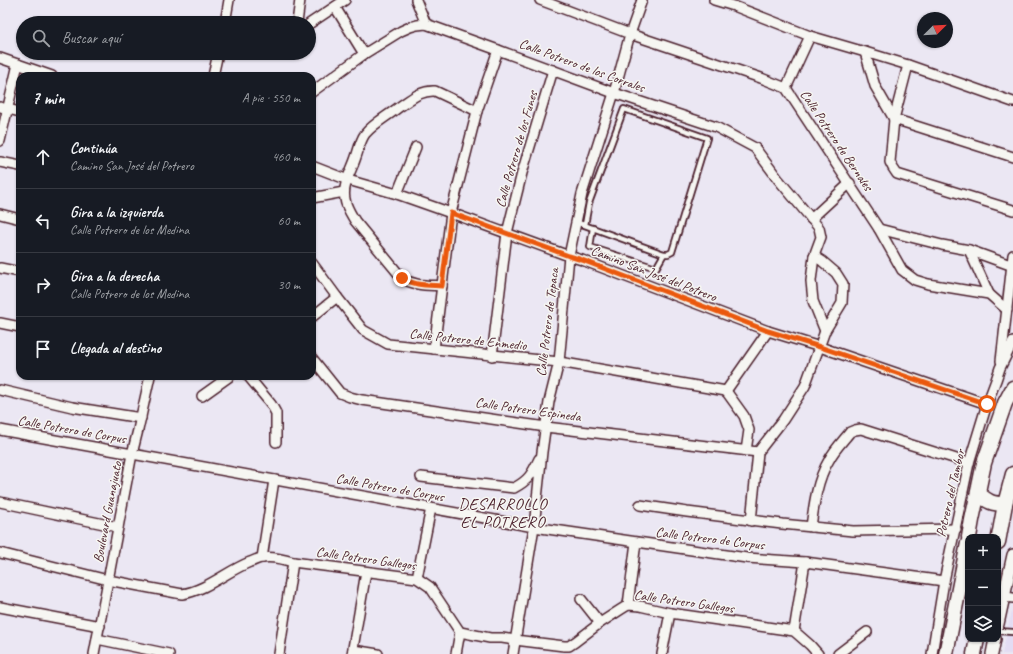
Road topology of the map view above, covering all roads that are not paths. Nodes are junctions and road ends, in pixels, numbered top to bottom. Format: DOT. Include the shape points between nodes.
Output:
graph roads {
  1 [pos="229,0"];
  2 [pos="300,0"];
  3 [pos="345,0"];
  4 [pos="416,0"];
  5 [pos="540,0"];
  6 [pos="642,0"];
  7 [pos="714,0"];
  8 [pos="335,7"];
  9 [pos="226,16"];
  10 [pos="298,16"];
  11 [pos="316,19"];
  12 [pos="426,24"];
  13 [pos="630,34"];
  14 [pos="810,36"];
  15 [pos="498,50"];
  16 [pos="865,52"];
  17 [pos="364,54"];
  18 [pos="0,58"];
  19 [pos="217,60"];
  20 [pos="18,64"];
  21 [pos="908,65"];
  22 [pos="553,70"];
  23 [pos="41,72"];
  24 [pos="215,72"];
  25 [pos="786,88"];
  26 [pos="316,89"];
  27 [pos="614,93"];
  28 [pos="1013,102"];
  29 [pos="4,108"];
  30 [pos="16,111"];
  31 [pos="477,111"];
  32 [pos="894,118"];
  33 [pos="0,141"];
  34 [pos="416,147"];
  35 [pos="1013,157"];
  36 [pos="0,162"];
  37 [pos="16,165"];
  38 [pos="316,168"];
  39 [pos="348,180"];
  40 [pos="850,183"];
  41 [pos="344,192"];
  42 [pos="397,194"];
  43 [pos="316,197"];
  44 [pos="1013,210"];
  45 [pos="451,213"];
  46 [pos="0,214"];
  47 [pos="16,218"];
  48 [pos="811,219"];
  49 [pos="580,224"];
  50 [pos="593,228"];
  51 [pos="880,229"];
  52 [pos="507,234"];
  53 [pos="970,250"];
  54 [pos="664,254"];
  55 [pos="1013,255"];
  56 [pos="569,256"];
  57 [pos="814,256"];
  58 [pos="1012,266"];
  59 [pos="0,268"];
  60 [pos="316,269"];
  61 [pos="16,271"];
  62 [pos="442,286"];
  63 [pos="989,294"];
  64 [pos="336,297"];
  65 [pos="1007,310"];
  66 [pos="316,314"];
  67 [pos="0,323"];
  68 [pos="16,326"];
  69 [pos="768,331"];
  70 [pos="825,331"];
  71 [pos="1013,342"];
  72 [pos="820,347"];
  73 [pos="434,349"];
  74 [pos="492,356"];
  75 [pos="559,362"];
  76 [pos="316,363"];
  77 [pos="1000,368"];
  78 [pos="149,380"];
  79 [pos="224,380"];
  80 [pos="251,380"];
  81 [pos="1013,388"];
  82 [pos="0,390"];
  83 [pos="726,390"];
  84 [pos="202,396"];
  85 [pos="987,404"];
  86 [pos="141,418"];
  87 [pos="546,427"];
  88 [pos="0,430"];
  89 [pos="276,442"];
  90 [pos="133,450"];
  91 [pos="746,451"];
  92 [pos="542,452"];
  93 [pos="758,452"];
  94 [pos="969,463"];
  95 [pos="984,463"];
  96 [pos="1013,474"];
  97 [pos="421,477"];
  98 [pos="274,480"];
  99 [pos="978,493"];
  100 [pos="962,496"];
  101 [pos="0,502"];
  102 [pos="1005,504"];
  103 [pos="640,505"];
  104 [pos="431,508"];
  105 [pos="751,520"];
  106 [pos="118,527"];
  107 [pos="534,527"];
  108 [pos="811,527"];
  109 [pos="955,534"];
  110 [pos="970,534"];
  111 [pos="999,534"];
  112 [pos="636,542"];
  113 [pos="0,553"];
  114 [pos="1013,555"];
  115 [pos="965,557"];
  116 [pos="262,558"];
  117 [pos="293,562"];
  118 [pos="805,562"];
  119 [pos="366,572"];
  120 [pos="417,578"];
  121 [pos="108,580"];
  122 [pos="944,581"];
  123 [pos="1009,597"];
  124 [pos="581,599"];
  125 [pos="628,605"];
  126 [pos="0,607"];
  127 [pos="965,610"];
  128 [pos="670,613"];
  129 [pos="953,615"];
  130 [pos="1001,617"];
  131 [pos="600,623"];
  132 [pos="100,626"];
  133 [pos="794,631"];
  134 [pos="1001,631"];
  135 [pos="460,632"];
  136 [pos="866,632"];
  137 [pos="1013,632"];
  138 [pos="97,639"];
  139 [pos="515,640"];
  140 [pos="976,642"];
  141 [pos="994,642"];
  142 [pos="353,652"];
  143 [pos="94,654"];
  144 [pos="169,654"];
  145 [pos="279,654"];
  146 [pos="378,654"];
  147 [pos="456,654"];
  148 [pos="513,654"];
  149 [pos="662,654"];
  150 [pos="818,654"];
  151 [pos="838,654"];
  152 [pos="932,654"];
  153 [pos="946,654"];
  154 [pos="974,654"];
  155 [pos="992,654"];
  1 -- 9 [label="street"];
  2 -- 10 [label="street"];
  3 -- 8 [label="street"];
  4 -- 12 [label="street"];
  5 -- 13 [label="street, Calle Potrero de Bernales"];
  6 -- 13 [label="street, Calle Potrero de Tepaca"];
  7 -- 14 [label="street"];
  8 -- 11 [label="street"];
  8 -- 17 [label="street"];
  12 -- 15 [label="street, Calle Potrero de los Corrales"];
  12 -- 17 [label="street" via="401,31"];
  13 -- 25 [label="street, Calle Potrero de Bernales"];
  13 -- 27 [label="street, Calle Potrero de Tepaca"];
  14 -- 16 [label="street"];
  14 -- 25 [label="street"];
  15 -- 22 [label="street, Calle Potrero de los Corrales"];
  15 -- 31 [label="street"];
  16 -- 21 [label="street"];
  16 -- 32 [label="street" via="875,86"];
  17 -- 26 [label="street"];
  18 -- 20 [label="street"];
  19 -- 24 [label="street"];
  20 -- 23 [label="street"];
  20 -- 29 [label="street"];
  21 -- 28 [label="street"];
  21 -- 32 [label="street"];
  22 -- 27 [label="street, Calle Potrero de los Corrales"];
  22 -- 52 [label="street, Calle Potrero de los Funes" via="522,173"];
  25 -- 40 [label="street, Calle Potrero de Bernales"];
  27 -- 48 [label="street, Calle Potrero de los Corrales" via="716,127 755,148"];
  27 -- 49 [label="street, Calle Potrero de Tepaca" via="582,194"];
  29 -- 30 [label="street"];
  29 -- 33 [label="street"];
  31 -- 39 [label="street" via="435,91 416,95 364,135"];
  31 -- 45 [label="street"];
  32 -- 35 [label="street"];
  32 -- 44 [label="street" via="890,162 897,174"];
  34 -- 42 [label="street"];
  36 -- 37 [label="street"];
  38 -- 39 [label="street, Camino San José del Potrero"];
  39 -- 41 [label="street"];
  39 -- 42 [label="street, Camino San José del Potrero"];
  40 -- 48 [label="street"];
  40 -- 51 [label="street, Calle Potrero de Bernales"];
  41 -- 43 [label="street"];
  41 -- 62 [label="street" via="349,211 355,221 402,278 416,284"];
  42 -- 45 [label="street, Camino San José del Potrero"];
  45 -- 52 [label="street, Camino San José del Potrero"];
  45 -- 62 [label="street"];
  46 -- 47 [label="street"];
  48 -- 57 [label="street, Calle Potrero de los Corrales" via="820,228 821,237"];
  49 -- 50 [label="lane"];
  49 -- 54 [label="lane" via="624,110 707,138 672,252"];
  49 -- 56 [label="street, Calle Potrero de Tepaca"];
  50 -- 54 [label="lane"];
  50 -- 54 [label="lane" via="590,247 656,268"];
  51 -- 53 [label="street"];
  51 -- 63 [label="street, Calle Potrero de Bernales" via="902,270 915,280"];
  52 -- 56 [label="street, Camino San José del Potrero"];
  52 -- 74 [label="street, Calle Potrero de los Funes"];
  53 -- 58 [label="street"];
  53 -- 63 [label="street"];
  55 -- 58 [label="street"];
  56 -- 69 [label="street, Camino San José del Potrero"];
  56 -- 75 [label="street, Calle Potrero de Tepaca"];
  57 -- 70 [label="street" via="811,281 814,301"];
  57 -- 70 [label="street" via="836,273 843,284 842,303"];
  58 -- 65 [label="street"];
  59 -- 61 [label="street"];
  60 -- 64 [label="street, Calle Potrero de Enmedio"];
  62 -- 73 [label="street"];
  63 -- 65 [label="street"];
  64 -- 66 [label="street"];
  64 -- 73 [label="street, Calle Potrero de Enmedio" via="363,330 382,342"];
  65 -- 77 [label="street"];
  67 -- 68 [label="street"];
  69 -- 72 [label="street, Camino San José del Potrero"];
  69 -- 83 [label="street"];
  70 -- 72 [label="street"];
  71 -- 77 [label="street, Potrero del Tambor"];
  72 -- 85 [label="street, Camino San José del Potrero"];
  72 -- 93 [label="street" via="805,386"];
  73 -- 74 [label="street, Calle Potrero de Enmedio"];
  74 -- 75 [label="street, Calle Potrero de Enmedio"];
  75 -- 83 [label="street, Calle Potrero de Enmedio"];
  75 -- 87 [label="street, Calle Potrero de Tepaca"];
  76 -- 87 [label="street, Calle Potrero Espineda" via="340,393 350,397"];
  77 -- 85 [label="street, Potrero del Tambor"];
  78 -- 86 [label="street, Boulevard Guanajuato"];
  79 -- 84 [label="street"];
  80 -- 89 [label="street" via="276,413"];
  81 -- 95 [label="main road" via="1005,403"];
  82 -- 86 [label="street" via="72,407"];
  83 -- 91 [label="street" via="744,416 749,430"];
  85 -- 94 [label="street, Potrero del Tambor"];
  86 -- 90 [label="street, Boulevard Guanajuato"];
  87 -- 91 [label="street, Calle Potrero Espineda"];
  87 -- 92 [label="street, Calle Potrero de Tepaca"];
  88 -- 90 [label="street, Calle Potrero de Corpus"];
  90 -- 98 [label="street, Calle Potrero de Corpus"];
  90 -- 106 [label="street, Boulevard Guanajuato"];
  91 -- 93 [label="street, Calle Potrero Espineda"];
  92 -- 97 [label="street" via="532,474 514,488"];
  92 -- 107 [label="street, Calle Potrero de Tepaca"];
  93 -- 105 [label="street"];
  94 -- 100 [label="street, Potrero del Tambor"];
  94 -- 108 [label="street" via="861,430 850,432 828,460 820,478"];
  95 -- 99 [label="main road"];
  95 -- 100 [label="street"];
  96 -- 102 [label="main road"];
  98 -- 104 [label="street, Calle Potrero de Corpus"];
  98 -- 116 [label="street"];
  99 -- 102 [label="main road" via="991,503"];
  99 -- 110 [label="main road"];
  100 -- 109 [label="street, Potrero del Tambor"];
  101 -- 106 [label="street"];
  102 -- 111 [label="main road"];
  103 -- 105 [label="street"];
  104 -- 107 [label="street, Calle Potrero de Corpus"];
  104 -- 120 [label="street"];
  105 -- 108 [label="street"];
  106 -- 121 [label="street, Boulevard Guanajuato"];
  107 -- 112 [label="street, Calle Potrero de Corpus"];
  107 -- 139 [label="street, Calle Potrero de Tepaca"];
  108 -- 109 [label="street"];
  109 -- 122 [label="street, Potrero del Tambor"];
  112 -- 118 [label="street, Calle Potrero de Corpus" via="747,558"];
  112 -- 125 [label="street"];
  113 -- 121 [label="street, Calle Potrero Gallegos"];
  114 -- 123 [label="street" via="1008,580"];
  115 -- 129 [label="main road"];
  116 -- 117 [label="street, Calle Potrero Gallegos" via="280,558"];
  116 -- 121 [label="street, Calle Potrero Gallegos" via="242,565 190,593 182,594"];
  117 -- 119 [label="street, Calle Potrero Gallegos"];
  117 -- 145 [label="street"];
  118 -- 122 [label="street, Calle Potrero de Corpus"];
  118 -- 133 [label="street"];
  119 -- 120 [label="street, Calle Potrero Gallegos"];
  119 -- 142 [label="street"];
  120 -- 135 [label="street, Calle Potrero Gallegos" via="430,587"];
  121 -- 132 [label="street, Boulevard Guanajuato"];
  122 -- 152 [label="street, Potrero del Tambor"];
  123 -- 130 [label="street"];
  124 -- 131 [label="street"];
  125 -- 128 [label="street, Calle Potrero Gallegos"];
  125 -- 131 [label="street, Calle Potrero Gallegos"];
  126 -- 132 [label="street"];
  127 -- 129 [label="main road"];
  128 -- 133 [label="street, Calle Potrero Gallegos"];
  128 -- 149 [label="street"];
  129 -- 153 [label="main road"];
  131 -- 139 [label="street, Calle Potrero Gallegos" via="569,646"];
  132 -- 138 [label="street, Boulevard Guanajuato"];
  133 -- 150 [label="street"];
  134 -- 137 [label="lane"];
  135 -- 139 [label="street, Calle Potrero Gallegos"];
  135 -- 147 [label="street"];
  136 -- 151 [label="street"];
  138 -- 143 [label="street, Boulevard Guanajuato"];
  138 -- 144 [label="street"];
  139 -- 148 [label="street, Calle Potrero de Tepaca"];
  140 -- 154 [label="main road"];
  141 -- 155 [label="street"];
  142 -- 146 [label="street"];
}
